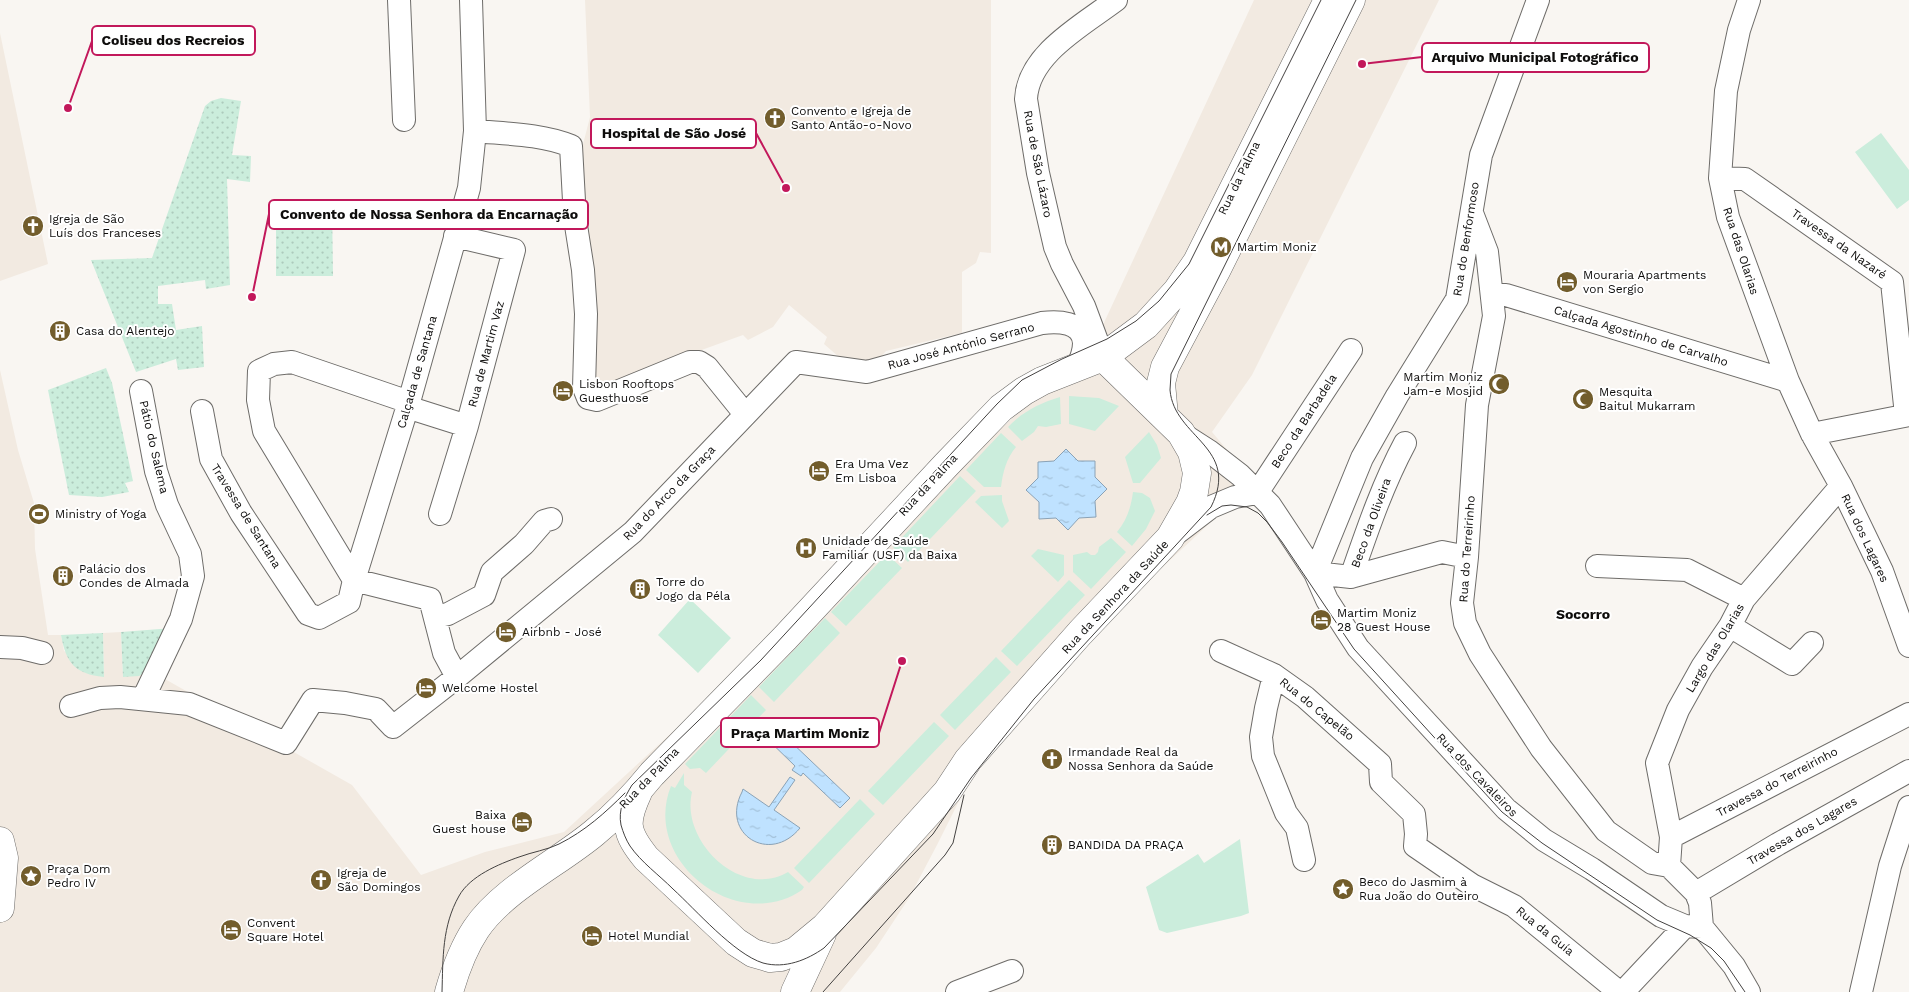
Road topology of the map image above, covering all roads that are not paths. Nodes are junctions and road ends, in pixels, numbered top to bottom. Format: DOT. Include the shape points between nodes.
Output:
graph roads {
  1 [pos="400,0"];
  2 [pos="472,0"];
  3 [pos="1116,0"];
  4 [pos="1328,0"];
  5 [pos="1351,0"];
  6 [pos="1538,0"];
  7 [pos="1749,0"];
  8 [pos="404,120"];
  9 [pos="475,131"];
  10 [pos="1720,178"];
  11 [pos="1472,214"];
  12 [pos="455,236"];
  13 [pos="1493,296"];
  14 [pos="1350,350"];
  15 [pos="1104,357"];
  16 [pos="805,363"];
  17 [pos="1078,366"];
  18 [pos="1788,381"];
  19 [pos="141,391"];
  20 [pos="408,404"];
  21 [pos="202,411"];
  22 [pos="745,414"];
  23 [pos="1907,415"];
  24 [pos="1172,425"];
  25 [pos="467,426"];
  26 [pos="1812,434"];
  27 [pos="1405,443"];
  28 [pos="1841,486"];
  29 [pos="1257,493"];
  30 [pos="440,514"];
  31 [pos="551,519"];
  32 [pos="1170,538"];
  33 [pos="1467,557"];
  34 [pos="1598,566"];
  35 [pos="1316,573"];
  36 [pos="1352,577"];
  37 [pos="354,580"];
  38 [pos="1744,599"];
  39 [pos="308,614"];
  40 [pos="435,618"];
  41 [pos="1730,626"];
  42 [pos="1812,643"];
  43 [pos="1909,646"];
  44 [pos="0,647"];
  45 [pos="1221,651"];
  46 [pos="42,654"];
  47 [pos="1274,675"];
  48 [pos="458,677"];
  49 [pos="144,699"];
  50 [pos="71,706"];
  51 [pos="1909,714"];
  52 [pos="1909,771"];
  53 [pos="639,790"];
  54 [pos="1909,807"];
  55 [pos="1671,838"];
  56 [pos="0,841"];
  57 [pos="1415,846"];
  58 [pos="1304,860"];
  59 [pos="1669,866"];
  60 [pos="1696,893"];
  61 [pos="0,908"];
  62 [pos="1694,926"];
  63 [pos="825,927"];
  64 [pos="1012,971"];
  65 [pos="1747,988"];
  66 [pos="449,992"];
  67 [pos="795,992"];
  68 [pos="957,992"];
  69 [pos="1619,992"];
  70 [pos="1623,992"];
  71 [pos="1861,992"];
  1 -- 8 [label="street"];
  2 -- 9 [label="street, Calçada de Santana"];
  3 -- 15 [label="street, Rua de São Lázaro" via="1049,51 1032,74 1026,90 1038,173 1055,247"];
  4 -- 15 [label="main road, Rua da Palma" via="1197,262 1161,310"];
  5 -- 24 [label="main road, Rua da Palma" via="1165,367 1160,383"];
  6 -- 11 [label="street, Rua do Benformoso" via="1481,155"];
  7 -- 10 [label="street, Rua das Olarias" via="1726,91"];
  9 -- 12 [label="street, Calçada de Santana" via="469,188"];
  9 -- 22 [label="street" via="536,137 571,146 575,219 584,279 584,388 588,398 597,400 690,362 699,362"];
  10 -- 18 [label="street, Rua das Olarias" via="1728,217"];
  10 -- 23 [label="street, Travessa da Nazaré" via="1745,179 1892,282"];
  11 -- 13 [label="street, Rua do Terreirinho" via="1487,252"];
  11 -- 35 [label="street, Rua do Benformoso" via="1458,299 1362,458"];
  12 -- 20 [label="street, Calçada de Santana"];
  12 -- 25 [label="street, Rua de Martim Vaz" via="514,250"];
  13 -- 18 [label="street, Calçada Agostinho de Carvalho" via="1506,295"];
  13 -- 33 [label="street, Rua do Terreirinho" via="1494,316 1477,405"];
  14 -- 29 [label="street, Beco da Barbadela"];
  15 -- 17 [label="main road, Rua da Palma"];
  15 -- 24 [label="main road"];
  16 -- 17 [label="street, Rua José António Serrano" via="867,372 1056,321 1074,327 1084,340"];
  16 -- 22 [label="street, Rua do Arco da Graça" via="796,362"];
  17 -- 53 [label="main road, Rua da Palma" via="1042,381 1002,408"];
  18 -- 26 [label="street, Rua das Olarias"];
  19 -- 49 [label="street, Pátio do Salema" via="156,470 190,554 193,576 181,619"];
  20 -- 25 [label="street"];
  20 -- 37 [label="street, Calçada de Santana"];
  20 -- 37 [label="street" via="292,362 281,362 259,371 259,406 264,431"];
  21 -- 39 [label="street, Travessa de Santana" via="211,459 241,513"];
  22 -- 48 [label="street, Rua do Arco da Graça" via="633,532"];
  23 -- 26 [label="street"];
  24 -- 29 [label="street, Rua dos Cavaleiros" via="1236,472"];
  24 -- 32 [label="main road, Rua da Senhora da Saúde" via="1192,452 1196,462 1196,482 1190,503"];
  25 -- 30 [label="street, Rua de Martim Vaz"];
  26 -- 28 [label="street, Rua dos Lagares"];
  27 -- 36 [label="street, Beco da Oliveira" via="1378,500"];
  28 -- 38 [label="street, Largo das Olarias"];
  28 -- 43 [label="street, Rua dos Lagares" via="1882,571"];
  29 -- 32 [label="street" via="1211,508"];
  29 -- 35 [label="street, Rua dos Cavaleiros" via="1270,504"];
  31 -- 40 [label="street" via="544,521 492,572 484,595"];
  32 -- 63 [label="main road, Rua da Senhora da Saúde" via="968,760 947,792"];
  33 -- 36 [label="street" via="1442,552"];
  33 -- 59 [label="street, Rua do Terreirinho" via="1462,603 1465,623 1480,654 1541,748 1606,831 1652,863"];
  34 -- 38 [label="street" via="1687,570"];
  35 -- 36 [label="street"];
  35 -- 62 [label="street, Rua dos Cavaleiros" via="1327,600 1358,648 1506,809 1544,840 1660,916"];
  37 -- 39 [label="street, Calçada de Santana" via="349,602 319,618"];
  37 -- 40 [label="street" via="430,598"];
  38 -- 41 [label="street, Largo das Olarias"];
  40 -- 48 [label="street" via="444,653"];
  41 -- 42 [label="street" via="1792,664"];
  41 -- 55 [label="street, Largo das Olarias" via="1678,710 1657,762"];
  44 -- 46 [label="street" via="22,648"];
  45 -- 47 [label="street, Rua do Capelão"];
  47 -- 57 [label="street, Rua do Capelão" via="1305,697 1380,764 1381,782 1414,814"];
  47 -- 58 [label="street" via="1261,737 1263,756 1286,813 1297,828"];
  48 -- 49 [label="street, Rua do Arco da Graça" via="393,727 376,709 314,700 286,743 189,704"];
  49 -- 50 [label="street" via="100,698"];
  51 -- 55 [label="street, Travessa do Terreirinho"];
  52 -- 60 [label="street, Travessa dos Lagares"];
  53 -- 63 [label="main road" via="629,818 633,842 736,942 753,953 770,958 781,957 796,951"];
  53 -- 66 [label="main road, Rua da Palma" via="595,833 511,894 486,918 476,929"];
  54 -- 71 [label="street" via="1890,866"];
  55 -- 59 [label="street"];
  56 -- 61 [label="main road" via="4,858"];
  57 -- 69 [label="street, Rua da Guía" via="1472,885 1514,906"];
  59 -- 60 [label="street"];
  60 -- 62 [label="street" via="1700,903"];
  62 -- 65 [label="street" via="1734,966"];
  62 -- 70 [label="street"];
  63 -- 67 [label="main road"];
  64 -- 68 [label="street"];
}
